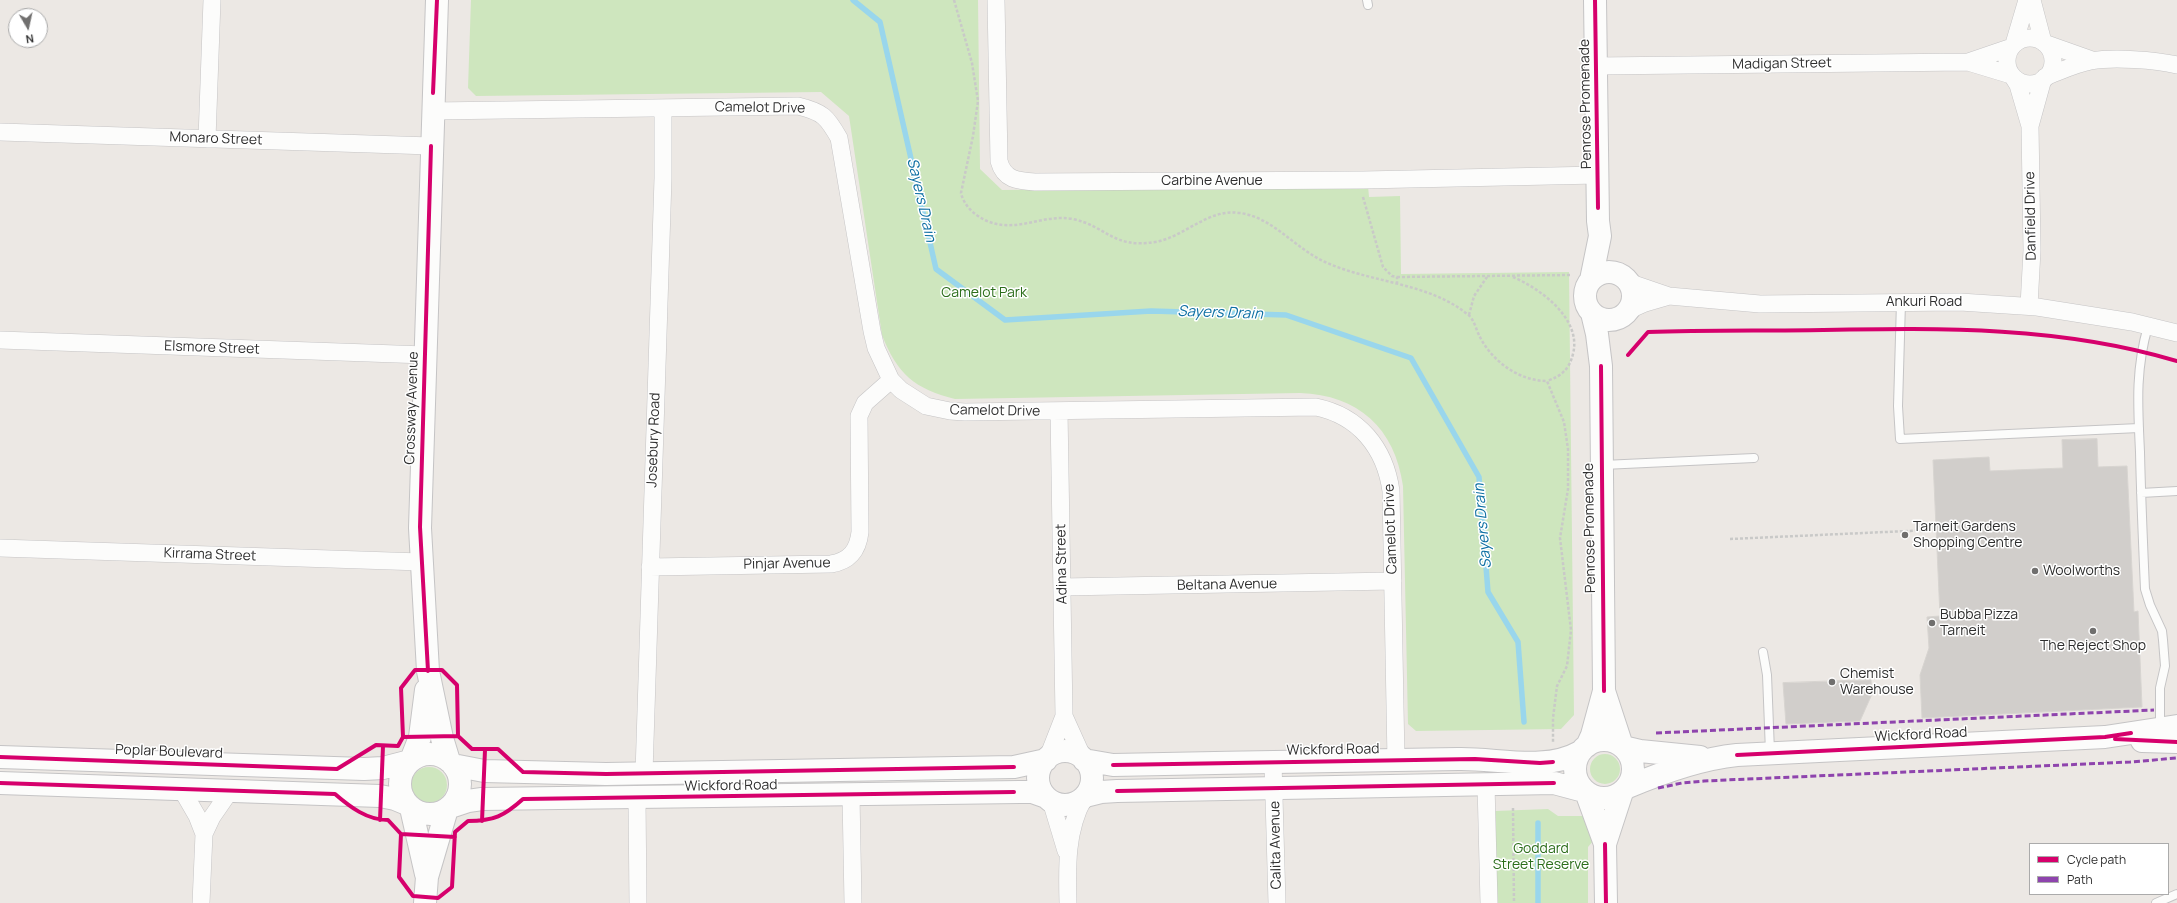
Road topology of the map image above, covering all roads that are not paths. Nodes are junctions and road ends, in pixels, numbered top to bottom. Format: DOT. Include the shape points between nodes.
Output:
graph roads {
  1 [pos="212,0"];
  2 [pos="437,0"];
  3 [pos="996,0"];
  4 [pos="1595,0"];
  5 [pos="2027,0"];
  6 [pos="2032,0"];
  7 [pos="2043,43"];
  8 [pos="2013,46"];
  9 [pos="2092,60"];
  10 [pos="1968,62"];
  11 [pos="2177,65"];
  12 [pos="1596,66"];
  13 [pos="2012,76"];
  14 [pos="2044,78"];
  15 [pos="663,108"];
  16 [pos="433,110"];
  17 [pos="2030,126"];
  18 [pos="0,132"];
  19 [pos="207,139"];
  20 [pos="431,146"];
  21 [pos="1598,175"];
  22 [pos="1600,236"];
  23 [pos="1581,278"];
  24 [pos="1626,280"];
  25 [pos="1669,296"];
  26 [pos="1901,302"];
  27 [pos="2029,306"];
  28 [pos="1626,312"];
  29 [pos="1592,313"];
  30 [pos="2148,326"];
  31 [pos="2177,333"];
  32 [pos="0,340"];
  33 [pos="425,355"];
  34 [pos="1601,366"];
  35 [pos="891,380"];
  36 [pos="1059,411"];
  37 [pos="2139,428"];
  38 [pos="1754,458"];
  39 [pos="1601,465"];
  40 [pos="2177,491"];
  41 [pos="2141,493"];
  42 [pos="0,548"];
  43 [pos="421,562"];
  44 [pos="650,566"];
  45 [pos="1392,581"];
  46 [pos="1062,587"];
  47 [pos="1763,652"];
  48 [pos="428,671"];
  49 [pos="1604,691"];
  50 [pos="1064,716"];
  51 [pos="2169,734"];
  52 [pos="1623,747"];
  53 [pos="1584,749"];
  54 [pos="1770,753"];
  55 [pos="0,757"];
  56 [pos="1047,758"];
  57 [pos="1711,758"];
  58 [pos="1084,759"];
  59 [pos="1396,760"];
  60 [pos="411,761"];
  61 [pos="1273,762"];
  62 [pos="451,763"];
  63 [pos="850,770"];
  64 [pos="644,773"];
  65 [pos="0,783"];
  66 [pos="1486,784"];
  67 [pos="1275,787"];
  68 [pos="1625,789"];
  69 [pos="182,790"];
  70 [pos="230,791"];
  71 [pos="1585,791"];
  72 [pos="851,795"];
  73 [pos="1085,797"];
  74 [pos="637,798"];
  75 [pos="1048,799"];
  76 [pos="409,806"];
  77 [pos="448,808"];
  78 [pos="204,834"];
  79 [pos="1606,844"];
  80 [pos="1067,857"];
  81 [pos="427,877"];
  82 [pos="2177,894"];
  83 [pos="201,903"];
  84 [pos="425,903"];
  85 [pos="638,903"];
  86 [pos="853,903"];
  87 [pos="1068,903"];
  88 [pos="1277,903"];
  89 [pos="1488,903"];
  90 [pos="1606,903"];
  91 [pos="2156,903"];
  1 -- 19 [label="street"];
  2 -- 16 [label="street, Crossway Avenue"];
  3 -- 21 [label="street, Carbine Avenue" via="998,150 1001,169 1014,180 1363,180"];
  4 -- 12 [label="street, Penrose Promenade"];
  5 -- 8 [label="street"];
  6 -- 7 [label="street"];
  7 -- 8 [label="street" via="2026,39"];
  7 -- 9 [label="street"];
  7 -- 14 [label="street" via="2049,49 2052,60 2051,68"];
  8 -- 10 [label="street, Madigan Street"];
  8 -- 13 [label="street" via="2007,60"];
  9 -- 11 [label="street" via="2147,60"];
  9 -- 14 [label="street"];
  10 -- 12 [label="street, Madigan Street"];
  10 -- 13 [label="street, Madigan Street"];
  12 -- 21 [label="street, Penrose Promenade"];
  13 -- 14 [label="street" via="2027,84"];
  13 -- 17 [label="street, Danfield Drive" via="2018,85"];
  14 -- 17 [label="street, Danfield Drive"];
  15 -- 16 [label="street, Camelot Drive"];
  15 -- 35 [label="street, Camelot Drive" via="798,106 816,110 827,118 840,138 872,331 876,348"];
  15 -- 44 [label="street, Josebury Road"];
  16 -- 20 [label="street, Crossway Avenue"];
  17 -- 27 [label="street, Danfield Drive" via="2032,250"];
  18 -- 19 [label="street, Monaro Street"];
  19 -- 20 [label="street, Monaro Street"];
  20 -- 33 [label="street, Crossway Avenue"];
  21 -- 22 [label="street, Penrose Promenade"];
  22 -- 23 [label="street, Penrose Promenade"];
  22 -- 24 [label="street, Penrose Promenade"];
  23 -- 24 [label="street" via="1608,272"];
  23 -- 29 [label="street" via="1586,304"];
  24 -- 25 [label="street, Ankuri Road"];
  24 -- 28 [label="street" via="1632,294 1632,303"];
  25 -- 26 [label="street, Ankuri Road" via="1760,304"];
  25 -- 28 [label="street, Ankuri Road"];
  26 -- 27 [label="street, Ankuri Road"];
  26 -- 37 [label="lane" via="1900,439"];
  27 -- 30 [label="street, Ankuri Road"];
  28 -- 29 [label="street" via="1609,320"];
  28 -- 34 [label="street, Penrose Promenade" via="1611,338"];
  29 -- 34 [label="street, Penrose Promenade"];
  30 -- 31 [label="street, Ankuri Road"];
  30 -- 37 [label="lane" via="2140,351 2138,370"];
  32 -- 33 [label="street, Elsmore Street"];
  33 -- 43 [label="street, Crossway Avenue"];
  34 -- 39 [label="street, Penrose Promenade"];
  35 -- 36 [label="street, Camelot Drive" via="912,399 936,409 965,412"];
  35 -- 44 [label="street, Pinjar Avenue" via="865,403 859,416 860,532 857,547 848,558 838,563 826,564"];
  36 -- 45 [label="street, Camelot Drive" via="1299,406 1316,407 1340,414 1352,421 1370,438 1387,469 1391,491"];
  36 -- 46 [label="street, Adina Street"];
  37 -- 41 [label="lane"];
  38 -- 39 [label="lane"];
  39 -- 49 [label="street, Penrose Promenade"];
  40 -- 41 [label="lane"];
  41 -- 51 [label="lane" via="2145,589 2162,631 2165,666 2160,688"];
  42 -- 43 [label="street, Kirrama Street"];
  43 -- 48 [label="street, Crossway Avenue"];
  44 -- 64 [label="street, Josebury Road"];
  45 -- 46 [label="street, Beltana Avenue"];
  45 -- 59 [label="street, Camelot Drive"];
  46 -- 50 [label="street, Adina Street"];
  47 -- 54 [label="lane" via="1767,675"];
  48 -- 60 [label="street, Crossway Avenue" via="420,737"];
  48 -- 62 [label="street, Crossway Avenue" via="442,738"];
  49 -- 52 [label="street, Penrose Promenade"];
  49 -- 53 [label="street, Penrose Promenade" via="1592,735"];
  50 -- 56 [label="street, Adina Street"];
  50 -- 58 [label="street, Adina Street"];
  51 -- 54 [label="street, Wickford Road"];
  52 -- 53 [label="street" via="1607,740 1595,742"];
  52 -- 57 [label="street, Wickford Road" via="1651,753"];
  52 -- 68 [label="street" via="1630,756 1633,766 1632,777"];
  53 -- 59 [label="street, Wickford Road" via="1553,762 1483,759"];
  53 -- 71 [label="street" via="1576,762 1575,774"];
  54 -- 57 [label="street, Wickford Road"];
  55 -- 60 [label="street, Poplar Boulevard" via="364,769 383,768"];
  56 -- 58 [label="street" via="1066,751"];
  56 -- 63 [label="street, Wickford Road" via="1014,767"];
  56 -- 75 [label="street" via="1041,766 1038,782"];
  57 -- 68 [label="street, Wickford Road"];
  58 -- 61 [label="street, Wickford Road" via="1113,765"];
  58 -- 73 [label="street" via="1092,774 1090,790"];
  59 -- 61 [label="street, Wickford Road"];
  60 -- 62 [label="street" via="430,754 440,756"];
  60 -- 76 [label="street" via="403,770 399,782 401,794"];
  61 -- 67 [label="street, Calita Avenue"];
  62 -- 64 [label="street, Wickford Road" via="484,770"];
  62 -- 77 [label="street" via="457,771 460,785 456,799"];
  63 -- 64 [label="street, Wickford Road"];
  63 -- 72 [label="street"];
  65 -- 69 [label="street"];
  66 -- 67 [label="street"];
  66 -- 71 [label="street" via="1554,783"];
  66 -- 89 [label="street"];
  67 -- 73 [label="street" via="1117,791"];
  67 -- 88 [label="street, Calita Avenue"];
  68 -- 71 [label="street" via="1605,799"];
  68 -- 79 [label="street"];
  69 -- 70 [label="street"];
  69 -- 78 [label="street" via="198,816"];
  70 -- 76 [label="street" via="380,796 395,798"];
  70 -- 78 [label="street"];
  71 -- 79 [label="street"];
  72 -- 74 [label="street, Wickford Road"];
  72 -- 75 [label="street, Wickford Road" via="1032,792"];
  72 -- 86 [label="street"];
  73 -- 75 [label="street" via="1068,805"];
  73 -- 80 [label="street" via="1073,827"];
  74 -- 77 [label="street, Wickford Road" via="482,799"];
  74 -- 85 [label="street"];
  75 -- 80 [label="street"];
  76 -- 77 [label="street" via="426,815 434,815"];
  76 -- 81 [label="street"];
  77 -- 81 [label="street"];
  78 -- 83 [label="street"];
  79 -- 90 [label="street"];
  80 -- 87 [label="street"];
  81 -- 84 [label="street"];
  82 -- 91 [label="lane"];
}
